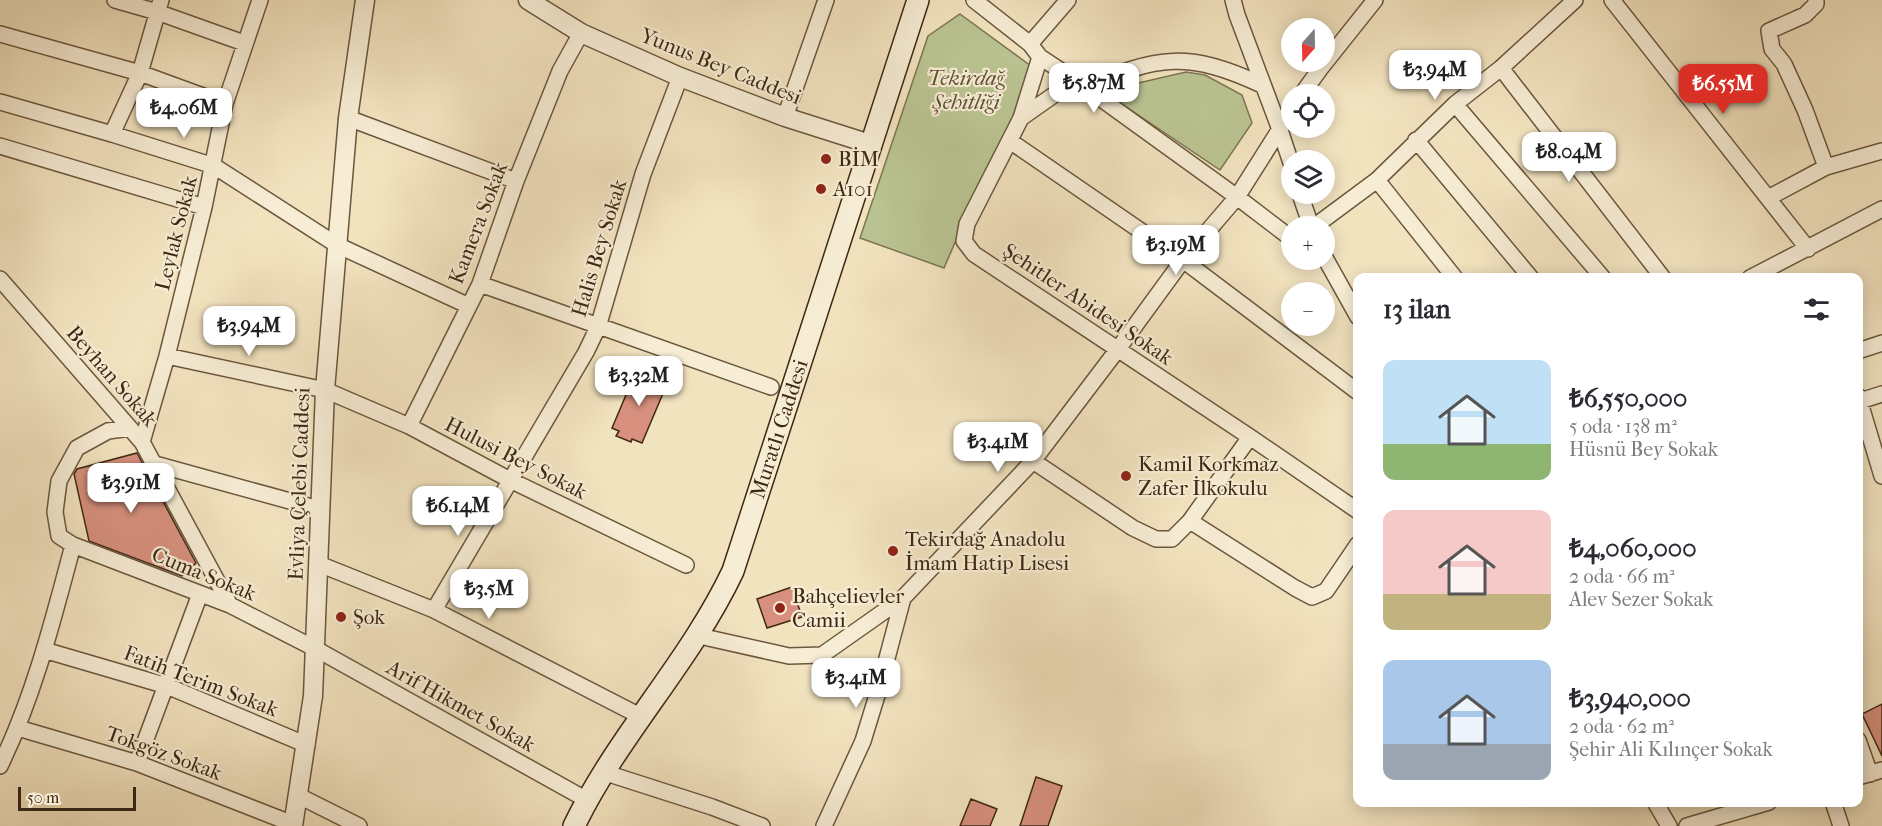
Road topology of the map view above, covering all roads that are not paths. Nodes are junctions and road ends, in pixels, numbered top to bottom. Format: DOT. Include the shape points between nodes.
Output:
graph roads {
  1 [pos="115,0"];
  2 [pos="260,0"];
  3 [pos="365,0"];
  4 [pos="528,0"];
  5 [pos="826,0"];
  6 [pos="918,0"];
  7 [pos="974,0"];
  8 [pos="1068,0"];
  9 [pos="1233,0"];
  10 [pos="1375,0"];
  11 [pos="1575,0"];
  12 [pos="1612,0"];
  13 [pos="1816,0"];
  14 [pos="159,6"];
  15 [pos="581,33"];
  16 [pos="0,34"];
  17 [pos="244,43"];
  18 [pos="1030,44"];
  19 [pos="1040,57"];
  20 [pos="1501,68"];
  21 [pos="140,73"];
  22 [pos="680,77"];
  23 [pos="1080,84"];
  24 [pos="1309,84"];
  25 [pos="1262,85"];
  26 [pos="0,102"];
  27 [pos="225,104"];
  28 [pos="1455,104"];
  29 [pos="785,117"];
  30 [pos="348,118"];
  31 [pos="1021,118"];
  32 [pos="1281,125"];
  33 [pos="1279,128"];
  34 [pos="112,134"];
  35 [pos="1416,140"];
  36 [pos="1010,141"];
  37 [pos="870,144"];
  38 [pos="0,146"];
  39 [pos="1287,150"];
  40 [pos="1882,151"];
  41 [pos="214,166"];
  42 [pos="1826,167"];
  43 [pos="1377,180"];
  44 [pos="516,181"];
  45 [pos="1237,196"];
  46 [pos="1768,198"];
  47 [pos="204,207"];
  48 [pos="1882,209"];
  49 [pos="1328,216"];
  50 [pos="1281,230"];
  51 [pos="337,245"];
  52 [pos="1808,249"];
  53 [pos="1183,260"];
  54 [pos="1324,270"];
  55 [pos="1331,270"];
  56 [pos="1451,273"];
  57 [pos="1527,273"];
  58 [pos="1599,273"];
  59 [pos="1659,273"];
  60 [pos="1760,273"];
  61 [pos="0,279"];
  62 [pos="1337,282"];
  63 [pos="480,284"];
  64 [pos="469,306"];
  65 [pos="1353,309"];
  66 [pos="598,327"];
  67 [pos="1882,343"];
  68 [pos="1118,349"];
  69 [pos="1863,349"];
  70 [pos="167,356"];
  71 [pos="771,387"];
  72 [pos="1353,388"];
  73 [pos="325,390"];
  74 [pos="1882,394"];
  75 [pos="1863,398"];
  76 [pos="1863,413"];
  77 [pos="409,426"];
  78 [pos="130,428"];
  79 [pos="1250,437"];
  80 [pos="142,442"];
  81 [pos="1033,461"];
  82 [pos="154,464"];
  83 [pos="1882,477"];
  84 [pos="510,480"];
  85 [pos="319,508"];
  86 [pos="1353,508"];
  87 [pos="1190,521"];
  88 [pos="72,545"];
  89 [pos="1353,551"];
  90 [pos="319,564"];
  91 [pos="686,565"];
  92 [pos="200,594"];
  93 [pos="903,598"];
  94 [pos="230,605"];
  95 [pos="434,610"];
  96 [pos="695,635"];
  97 [pos="316,649"];
  98 [pos="44,650"];
  99 [pos="167,686"];
  100 [pos="640,716"];
  101 [pos="18,728"];
  102 [pos="307,745"];
  103 [pos="1863,754"];
  104 [pos="137,763"];
  105 [pos="0,766"];
  106 [pos="603,772"];
  107 [pos="1870,774"];
  108 [pos="297,795"];
  109 [pos="586,800"];
  110 [pos="1658,807"];
  111 [pos="1753,807"];
  112 [pos="1835,807"];
  113 [pos="744,823"];
  114 [pos="293,825"];
  115 [pos="359,826"];
  116 [pos="574,826"];
  117 [pos="762,826"];
  118 [pos="824,826"];
  119 [pos="1669,826"];
  120 [pos="1687,826"];
  121 [pos="1841,826"];
  1 -- 14 [label="street"];
  2 -- 17 [label="street, Leylak Sokak"];
  3 -- 30 [label="street, Evliya Çelebi Caddesi"];
  4 -- 15 [label="street, Yunus Bey Caddesi"];
  5 -- 29 [label="street"];
  6 -- 37 [label="main road, Muratlı Caddesi"];
  7 -- 18 [label="street"];
  8 -- 18 [label="street"];
  9 -- 25 [label="street"];
  10 -- 24 [label="street"];
  11 -- 20 [label="street"];
  12 -- 46 [label="street"];
  13 -- 42 [label="street" via="1805,15 1769,31 1772,49 1784,64"];
  14 -- 17 [label="street"];
  14 -- 21 [label="street"];
  15 -- 22 [label="street, Yunus Bey Caddesi"];
  15 -- 44 [label="street, Kamera Sokak" via="560,71"];
  16 -- 21 [label="street"];
  17 -- 27 [label="street, Leylak Sokak"];
  18 -- 19 [label="street"];
  19 -- 23 [label="street"];
  19 -- 31 [label="street, Şehitler Abidesi Sokak"];
  20 -- 28 [label="street"];
  20 -- 59 [label="street"];
  21 -- 27 [label="street"];
  21 -- 34 [label="street"];
  22 -- 29 [label="street, Yunus Bey Caddesi"];
  22 -- 66 [label="street, Halis Bey Sokak" via="643,174"];
  23 -- 25 [label="street" via="1164,61 1194,61 1232,71"];
  23 -- 31 [label="street"];
  23 -- 45 [label="street"];
  25 -- 33 [label="street"];
  26 -- 34 [label="street"];
  27 -- 41 [label="street, Leylak Sokak"];
  28 -- 35 [label="street"];
  28 -- 58 [label="street"];
  29 -- 37 [label="street, Yunus Bey Caddesi"];
  30 -- 44 [label="street"];
  30 -- 51 [label="street, Evliya Çelebi Caddesi"];
  31 -- 36 [label="street, Şehitler Abidesi Sokak"];
  32 -- 33 [label="street"];
  33 -- 39 [label="street"];
  33 -- 45 [label="street"];
  34 -- 41 [label="street"];
  35 -- 43 [label="street"];
  35 -- 57 [label="street"];
  36 -- 53 [label="street"];
  36 -- 68 [label="street, Şehitler Abidesi Sokak" via="967,224 964,241 974,254"];
  37 -- 96 [label="main road, Muratlı Caddesi" via="733,571"];
  38 -- 47 [label="street"];
  40 -- 42 [label="street"];
  41 -- 47 [label="street, Leylak Sokak"];
  41 -- 51 [label="street"];
  42 -- 46 [label="street"];
  43 -- 49 [label="street"];
  43 -- 56 [label="street"];
  44 -- 63 [label="street, Kamera Sokak"];
  45 -- 50 [label="street"];
  45 -- 53 [label="street"];
  46 -- 52 [label="street"];
  47 -- 70 [label="street, Leylak Sokak"];
  48 -- 52 [label="street"];
  51 -- 64 [label="street"];
  51 -- 73 [label="street, Evliya Çelebi Caddesi"];
  52 -- 60 [label="street"];
  53 -- 68 [label="street"];
  53 -- 72 [label="street"];
  54 -- 62 [label="street"];
  55 -- 62 [label="street"];
  61 -- 78 [label="street, Beyhan Sokak"];
  62 -- 65 [label="street"];
  63 -- 64 [label="street, Kamera Sokak"];
  63 -- 66 [label="street"];
  64 -- 77 [label="street, Kamera Sokak"];
  66 -- 71 [label="street"];
  66 -- 84 [label="street, Halis Bey Sokak"];
  67 -- 69 [label="street"];
  68 -- 79 [label="street, Şehitler Abidesi Sokak"];
  68 -- 81 [label="street"];
  70 -- 73 [label="street, Hulusi Bey Sokak"];
  70 -- 80 [label="street, Leylak Sokak"];
  73 -- 77 [label="street, Hulusi Bey Sokak"];
  73 -- 85 [label="street, Evliya Çelebi Caddesi"];
  74 -- 75 [label="street"];
  76 -- 83 [label="street"];
  77 -- 84 [label="street, Hulusi Bey Sokak"];
  78 -- 80 [label="street, Beyhan Sokak"];
  78 -- 88 [label="street" via="108,431 77,448 59,481 55,512 58,536"];
  79 -- 86 [label="street, Şehitler Abidesi Sokak"];
  79 -- 87 [label="street"];
  80 -- 82 [label="street, Beyhan Sokak"];
  81 -- 87 [label="street" via="1133,528 1156,539 1172,539"];
  81 -- 93 [label="street"];
  82 -- 85 [label="street"];
  82 -- 94 [label="street, Beyhan Sokak"];
  84 -- 91 [label="street, Hulusi Bey Sokak"];
  84 -- 95 [label="street, Halis Bey Sokak"];
  85 -- 90 [label="street, Evliya Çelebi Caddesi"];
  87 -- 89 [label="street" via="1312,597 1326,591"];
  88 -- 92 [label="street, Cuma Sokak"];
  88 -- 98 [label="street"];
  90 -- 95 [label="street"];
  90 -- 97 [label="street, Evliya Çelebi Caddesi"];
  92 -- 94 [label="street, Cuma Sokak"];
  92 -- 99 [label="street"];
  93 -- 96 [label="street" via="822,655 789,657"];
  93 -- 118 [label="street" via="863,741"];
  94 -- 97 [label="street, Cuma Sokak"];
  95 -- 100 [label="street"];
  96 -- 100 [label="main road, Muratlı Caddesi"];
  97 -- 102 [label="street, Evliya Çelebi Caddesi"];
  97 -- 109 [label="street, Arif Hikmet Sokak"];
  98 -- 99 [label="street, Fatih Terim Sokak"];
  98 -- 101 [label="street"];
  99 -- 102 [label="street, Fatih Terim Sokak"];
  99 -- 104 [label="street"];
  100 -- 106 [label="main road, Muratlı Caddesi"];
  101 -- 104 [label="street, Tokgöz Sokak"];
  101 -- 105 [label="street"];
  102 -- 108 [label="street, Evliya Çelebi Caddesi"];
  103 -- 107 [label="street"];
  104 -- 114 [label="street, Tokgöz Sokak"];
  106 -- 109 [label="main road, Muratlı Caddesi"];
  106 -- 113 [label="street" via="712,807"];
  108 -- 114 [label="street, Evliya Çelebi Caddesi"];
  108 -- 115 [label="street"];
  109 -- 116 [label="main road, Muratlı Caddesi"];
  110 -- 119 [label="street"];
  111 -- 120 [label="street"];
  112 -- 121 [label="street"];
  113 -- 117 [label="street"];
}
